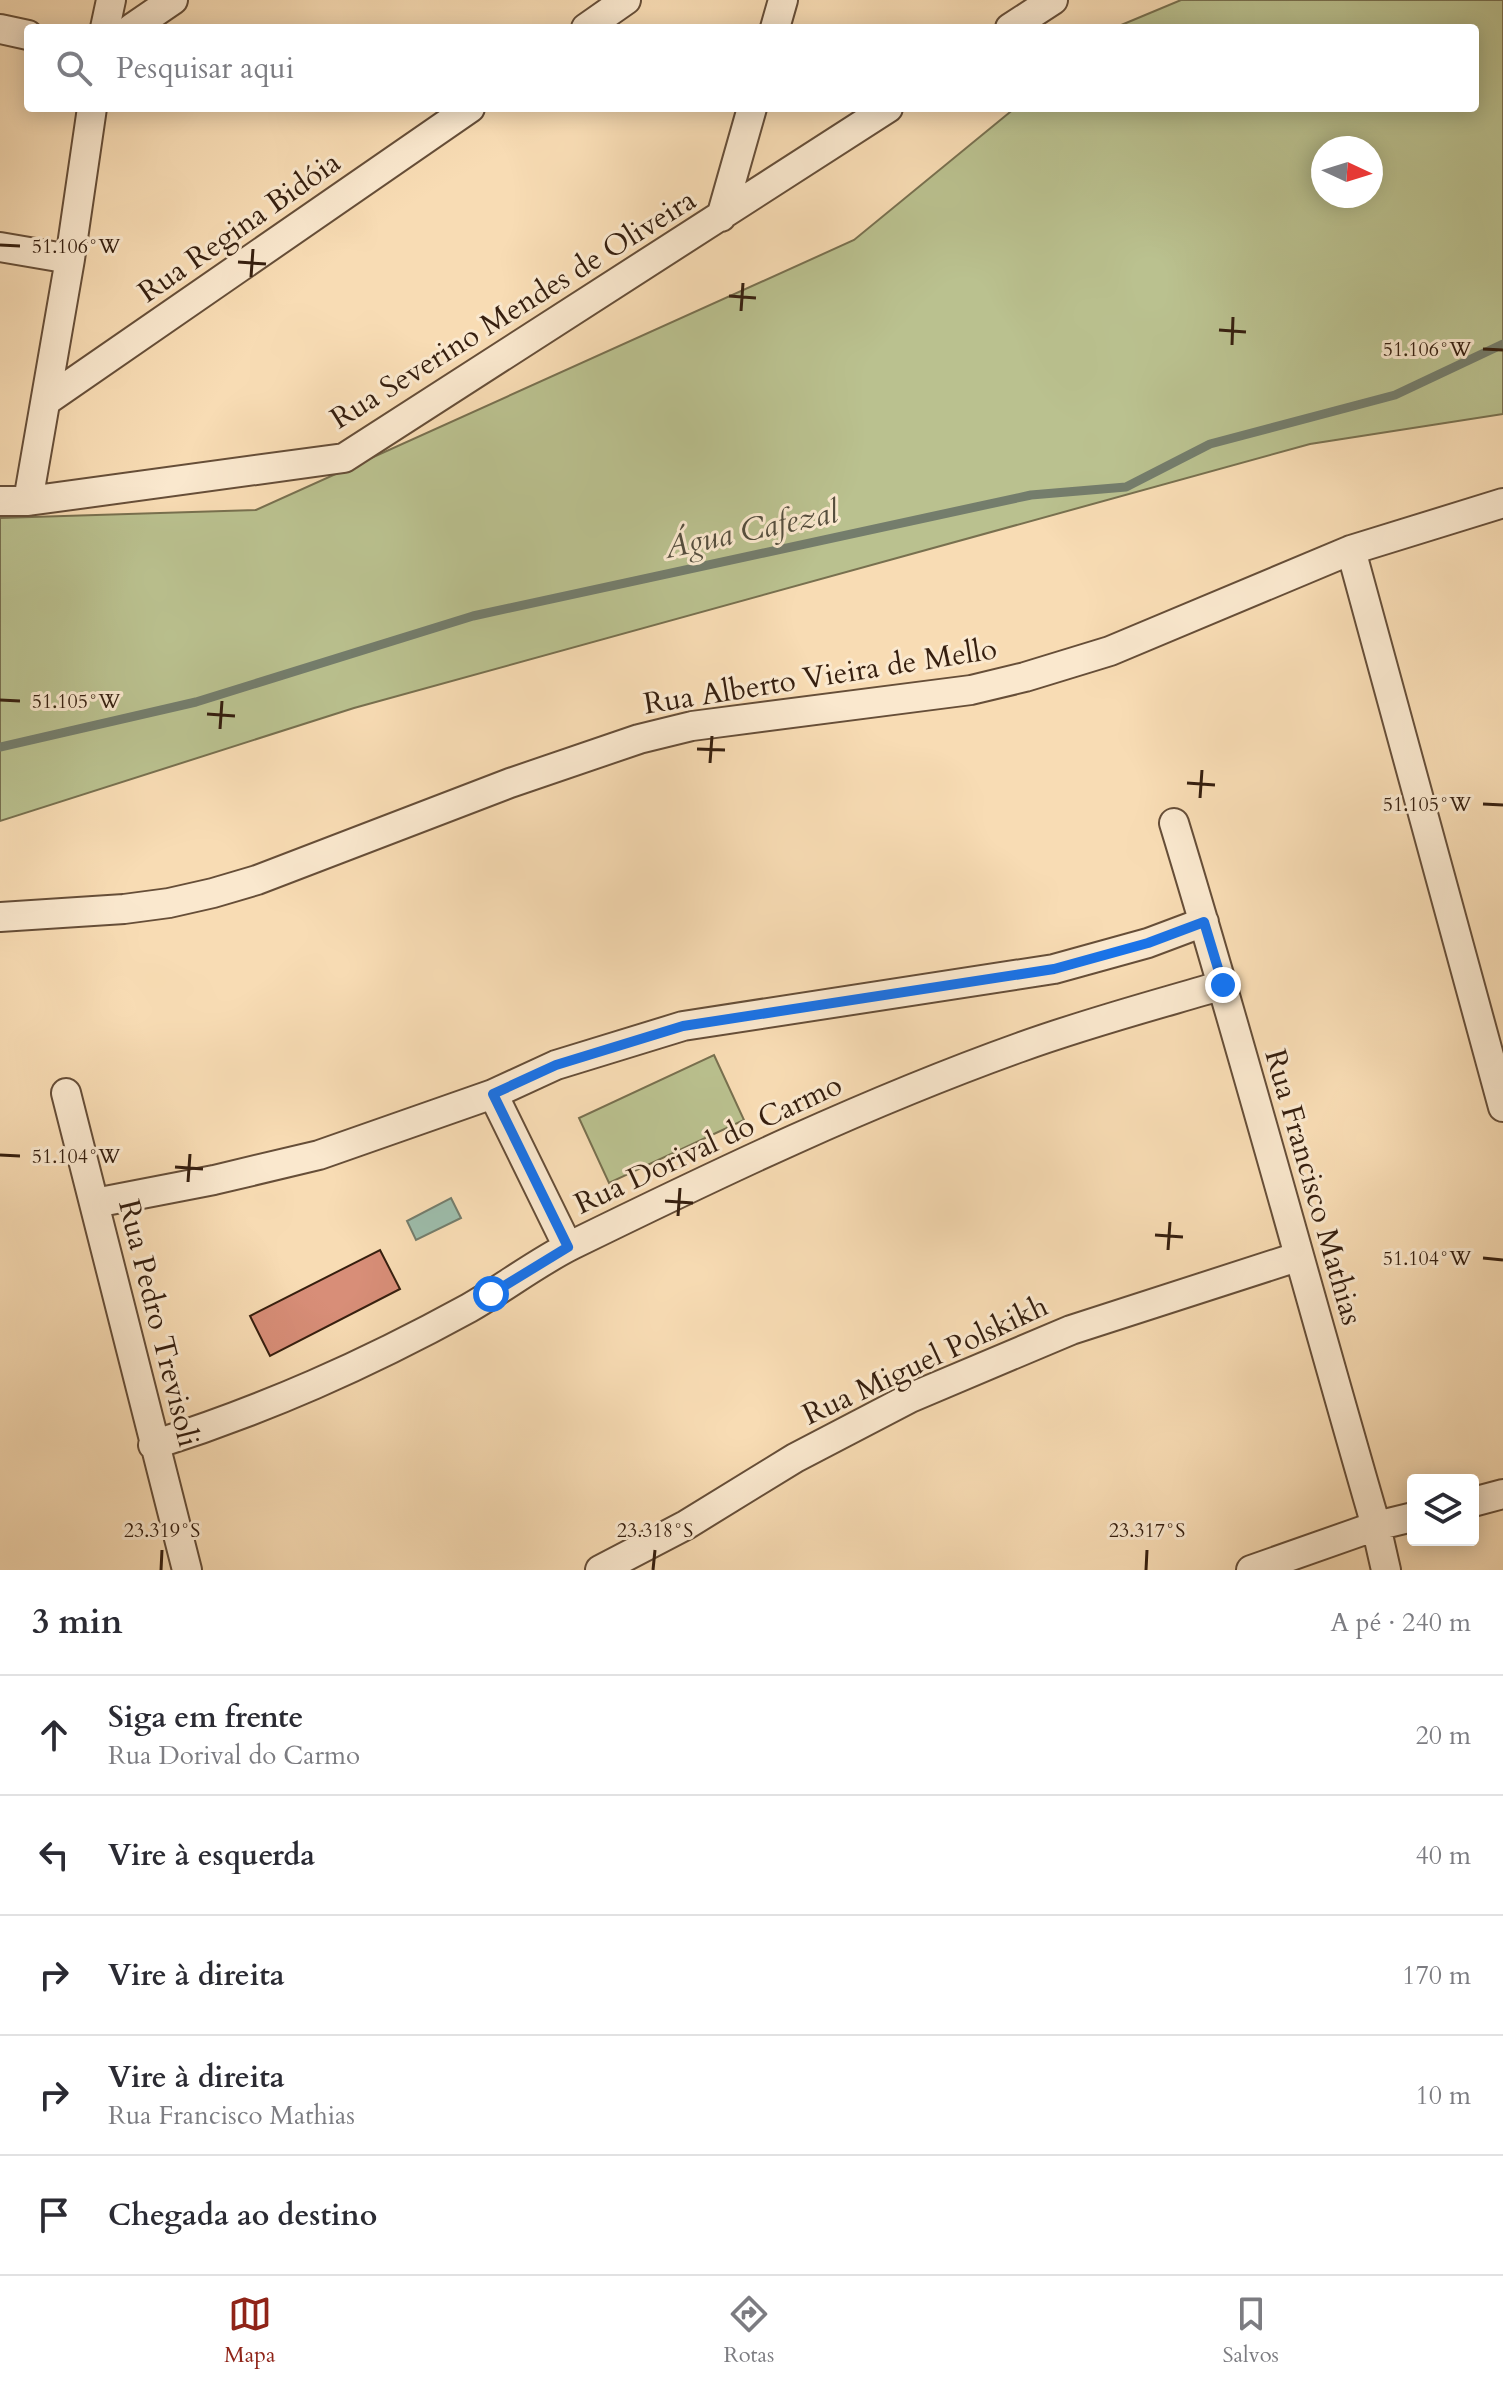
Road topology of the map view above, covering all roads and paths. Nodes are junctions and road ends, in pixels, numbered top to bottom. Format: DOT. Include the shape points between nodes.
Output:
graph roads {
  1 [pos="111,0"];
  2 [pos="173,0"];
  3 [pos="626,0"];
  4 [pos="783,0"];
  5 [pos="1053,0"];
  6 [pos="106,24"];
  7 [pos="138,24"];
  8 [pos="592,24"];
  9 [pos="776,24"];
  10 [pos="1016,24"];
  11 [pos="0,29"];
  12 [pos="24,34"];
  13 [pos="91,112"];
  14 [pos="464,112"];
  15 [pos="751,112"];
  16 [pos="882,112"];
  17 [pos="721,217"];
  18 [pos="0,247"];
  19 [pos="70,259"];
  20 [pos="46,401"];
  21 [pos="0,501"];
  22 [pos="28,501"];
  23 [pos="1503,503"];
  24 [pos="1351,550"];
  25 [pos="1174,823"];
  26 [pos="0,917"];
  27 [pos="1204,922"];
  28 [pos="1223,985"];
  29 [pos="66,1093"];
  30 [pos="493,1094"];
  31 [pos="1503,1107"];
  32 [pos="95,1203"];
  33 [pos="568,1247"];
  34 [pos="1297,1257"];
  35 [pos="153,1445"];
  36 [pos="1503,1494"];
  37 [pos="1479,1500"];
  38 [pos="1407,1518"];
  39 [pos="1376,1526"];
  40 [pos="187,1570"];
  41 [pos="600,1570"];
  42 [pos="1251,1570"];
  43 [pos="1386,1570"];
  1 -- 6 [label="street"];
  2 -- 7 [label="street"];
  3 -- 8 [label="street"];
  4 -- 9 [label="street"];
  5 -- 10 [label="street"];
  11 -- 12 [label="street"];
  13 -- 19 [label="street"];
  14 -- 20 [label="street, Rua Regina Bidóia"];
  15 -- 17 [label="street"];
  16 -- 17 [label="street, Rua Severino Mendes de Oliveira"];
  17 -- 22 [label="street, Rua Severino Mendes de Oliveira" via="344,458"];
  18 -- 19 [label="street"];
  19 -- 20 [label="street"];
  20 -- 22 [label="street"];
  21 -- 22 [label="street, Rua Severino Mendes de Oliveira"];
  23 -- 24 [label="street, Rua Alberto Vieira de Mello"];
  24 -- 26 [label="street, Rua Alberto Vieira de Mello" via="1110,651 1025,677 971,690 692,726 510,783 213,893 124,909"];
  24 -- 31 [label="street"];
  25 -- 27 [label="street, Rua Francisco Mathias"];
  27 -- 28 [label="street, Rua Francisco Mathias"];
  27 -- 30 [label="street" via="1054,969 683,1026 556,1065"];
  28 -- 33 [label="street, Rua Dorival do Carmo" via="1073,1029 902,1093"];
  28 -- 34 [label="street, Rua Francisco Mathias"];
  29 -- 32 [label="street, Rua Pedro Trevisoli"];
  30 -- 32 [label="street" via="319,1155"];
  30 -- 33 [label="street"];
  32 -- 35 [label="street, Rua Pedro Trevisoli"];
  33 -- 35 [label="street, Rua Dorival do Carmo" via="370,1361 289,1398"];
  34 -- 39 [label="street, Rua Francisco Mathias"];
  34 -- 41 [label="street, Rua Miguel Polskikh" via="1071,1330 910,1398"];
  35 -- 40 [label="street, Rua Pedro Trevisoli"];
  36 -- 37 [label="street"];
  38 -- 39 [label="street"];
  39 -- 42 [label="street"];
  39 -- 43 [label="street, Rua Francisco Mathias"];
}
